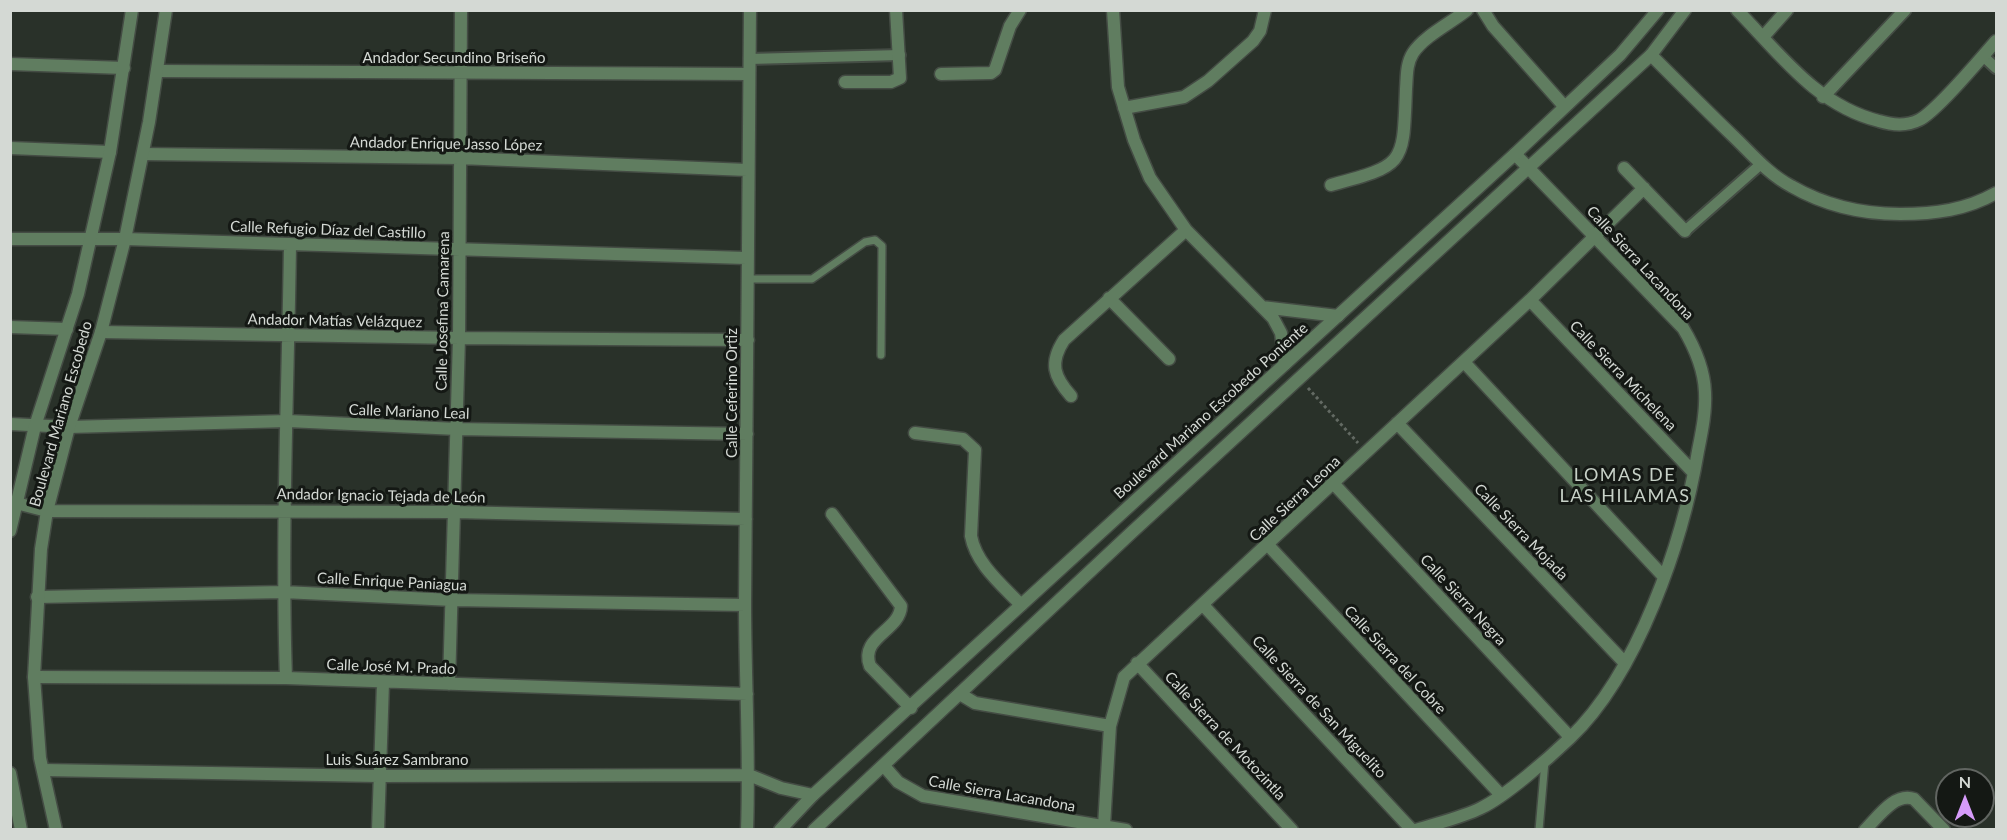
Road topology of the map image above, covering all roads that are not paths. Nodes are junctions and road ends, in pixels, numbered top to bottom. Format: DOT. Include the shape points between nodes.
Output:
graph roads {
  1 [pos="132,10"];
  2 [pos="166,10"];
  3 [pos="461,10"];
  4 [pos="750,10"];
  5 [pos="896,10"];
  6 [pos="1020,10"];
  7 [pos="1113,10"];
  8 [pos="1265,10"];
  9 [pos="1467,10"];
  10 [pos="1483,10"];
  11 [pos="1658,10"];
  12 [pos="1685,10"];
  13 [pos="1737,10"];
  14 [pos="1787,10"];
  15 [pos="1905,10"];
  16 [pos="1763,37"];
  17 [pos="1996,41"];
  18 [pos="900,55"];
  19 [pos="1651,55"];
  20 [pos="1983,56"];
  21 [pos="749,59"];
  22 [pos="10,64"];
  23 [pos="124,68"];
  24 [pos="1996,68"];
  25 [pos="159,71"];
  26 [pos="460,73"];
  27 [pos="749,74"];
  28 [pos="941,74"];
  29 [pos="845,82"];
  30 [pos="1823,98"];
  31 [pos="1564,106"];
  32 [pos="1124,108"];
  33 [pos="10,148"];
  34 [pos="110,152"];
  35 [pos="143,154"];
  36 [pos="1515,154"];
  37 [pos="460,158"];
  38 [pos="1761,164"];
  39 [pos="1528,168"];
  40 [pos="1624,168"];
  41 [pos="747,170"];
  42 [pos="1331,185"];
  43 [pos="1644,188"];
  44 [pos="1996,193"];
  45 [pos="1186,230"];
  46 [pos="1685,231"];
  47 [pos="1596,237"];
  48 [pos="10,239"];
  49 [pos="125,239"];
  50 [pos="90,240"];
  51 [pos="290,245"];
  52 [pos="459,249"];
  53 [pos="746,258"];
  54 [pos="746,279"];
  55 [pos="1109,298"];
  56 [pos="1530,300"];
  57 [pos="1262,306"];
  58 [pos="1338,316"];
  59 [pos="10,327"];
  60 [pos="67,329"];
  61 [pos="101,332"];
  62 [pos="289,335"];
  63 [pos="459,338"];
  64 [pos="748,340"];
  65 [pos="881,355"];
  66 [pos="1169,359"];
  67 [pos="1464,362"];
  68 [pos="1285,364"];
  69 [pos="1071,396"];
  70 [pos="288,421"];
  71 [pos="1397,423"];
  72 [pos="10,424"];
  73 [pos="35,426"];
  74 [pos="69,427"];
  75 [pos="457,429"];
  76 [pos="915,433"];
  77 [pos="747,434"];
  78 [pos="1694,473"];
  79 [pos="1333,483"];
  80 [pos="13,502"];
  81 [pos="283,510"];
  82 [pos="47,511"];
  83 [pos="455,512"];
  84 [pos="832,514"];
  85 [pos="1116,518"];
  86 [pos="746,519"];
  87 [pos="10,531"];
  88 [pos="1131,533"];
  89 [pos="1268,545"];
  90 [pos="1664,577"];
  91 [pos="283,592"];
  92 [pos="37,597"];
  93 [pos="453,600"];
  94 [pos="745,605"];
  95 [pos="1021,605"];
  96 [pos="1203,605"];
  97 [pos="1624,662"];
  98 [pos="1137,663"];
  99 [pos="34,677"];
  100 [pos="286,678"];
  101 [pos="382,683"];
  102 [pos="449,684"];
  103 [pos="747,694"];
  104 [pos="960,694"];
  105 [pos="911,708"];
  106 [pos="1110,726"];
  107 [pos="1570,737"];
  108 [pos="1545,759"];
  109 [pos="884,766"];
  110 [pos="44,770"];
  111 [pos="10,773"];
  112 [pos="749,775"];
  113 [pos="378,776"];
  114 [pos="1500,794"];
  115 [pos="813,795"];
  116 [pos="1444,825"];
  117 [pos="1104,826"];
  118 [pos="21,830"];
  119 [pos="56,830"];
  120 [pos="378,830"];
  121 [pos="747,830"];
  122 [pos="780,830"];
  123 [pos="814,830"];
  124 [pos="1126,830"];
  125 [pos="1292,830"];
  126 [pos="1414,830"];
  127 [pos="1539,830"];
  128 [pos="1865,830"];
  129 [pos="1944,830"];
  1 -- 23 [label="street, Boulevard Mariano Escobedo"];
  2 -- 25 [label="street, Boulevard Mariano Escobedo"];
  3 -- 26 [label="street, Calle Josefina Camarena"];
  4 -- 21 [label="street, Calle Ceferino Ortiz"];
  5 -- 18 [label="street"];
  6 -- 28 [label="street" via="1010,26 995,70"];
  7 -- 32 [label="street" via="1116,69"];
  8 -- 32 [label="street" via="1260,31 1253,40 1196,90 1171,102"];
  9 -- 42 [label="street" via="1412,54 1407,75 1404,141 1392,163 1383,170"];
  10 -- 31 [label="street"];
  11 -- 31 [label="street, Boulevard Mariano Escobedo Poniente" via="1620,55"];
  12 -- 19 [label="street"];
  13 -- 16 [label="street"];
  14 -- 16 [label="street"];
  15 -- 30 [label="street"];
  16 -- 30 [label="street"];
  17 -- 20 [label="street"];
  18 -- 21 [label="street"];
  18 -- 29 [label="street" via="901,74 897,81"];
  19 -- 38 [label="street"];
  19 -- 39 [label="street"];
  20 -- 24 [label="street"];
  20 -- 30 [label="street" via="1924,117 1911,123 1866,118"];
  21 -- 27 [label="street, Calle Ceferino Ortiz"];
  22 -- 23 [label="street"];
  23 -- 34 [label="street, Boulevard Mariano Escobedo"];
  25 -- 26 [label="street, Andador Secundino Briseño"];
  25 -- 35 [label="street, Boulevard Mariano Escobedo"];
  26 -- 27 [label="street, Andador Secundino Briseño"];
  26 -- 37 [label="street, Calle Josefina Camarena"];
  27 -- 41 [label="street, Calle Ceferino Ortiz"];
  31 -- 36 [label="street, Boulevard Mariano Escobedo Poniente"];
  32 -- 45 [label="street" via="1150,178"];
  33 -- 34 [label="street"];
  34 -- 50 [label="street, Boulevard Mariano Escobedo"];
  35 -- 37 [label="street, Andador Enrique Jasso López"];
  35 -- 49 [label="street, Boulevard Mariano Escobedo"];
  36 -- 39 [label="street, Calle Sierra Lacandona"];
  36 -- 58 [label="street, Boulevard Mariano Escobedo Poniente"];
  37 -- 41 [label="street, Andador Enrique Jasso López"];
  37 -- 52 [label="street, Calle Josefina Camarena"];
  38 -- 44 [label="street" via="1805,194 1860,211 1911,214 1955,210 1974,206"];
  38 -- 46 [label="street"];
  39 -- 47 [label="street, Calle Sierra Lacandona"];
  39 -- 88 [label="street"];
  40 -- 43 [label="street"];
  41 -- 53 [label="street, Calle Ceferino Ortiz"];
  43 -- 46 [label="street"];
  43 -- 47 [label="street, Calle Sierra Leona"];
  45 -- 55 [label="street"];
  45 -- 57 [label="street"];
  47 -- 56 [label="street, Calle Sierra Leona"];
  47 -- 78 [label="street, Calle Sierra Lacandona" via="1683,328 1699,360 1705,404"];
  48 -- 50 [label="street"];
  49 -- 50 [label="street, Calle Refugio Díaz del Castillo"];
  49 -- 51 [label="street, Calle Refugio Díaz del Castillo"];
  49 -- 61 [label="street, Boulevard Mariano Escobedo"];
  50 -- 60 [label="street, Boulevard Mariano Escobedo"];
  51 -- 52 [label="street, Calle Refugio Díaz del Castillo"];
  51 -- 62 [label="street"];
  52 -- 53 [label="street, Calle Refugio Díaz del Castillo"];
  52 -- 63 [label="street, Calle Josefina Camarena"];
  53 -- 54 [label="street, Calle Ceferino Ortiz"];
  54 -- 64 [label="street, Calle Ceferino Ortiz"];
  54 -- 65 [label="lane" via="812,279 866,242 875,240 882,246"];
  55 -- 66 [label="street"];
  55 -- 69 [label="street" via="1058,350 1056,376"];
  56 -- 67 [label="street, Calle Sierra Leona"];
  56 -- 78 [label="street, Calle Sierra Michelena"];
  57 -- 58 [label="street"];
  57 -- 68 [label="street" via="1281,333"];
  58 -- 68 [label="street, Boulevard Mariano Escobedo Poniente"];
  59 -- 60 [label="street"];
  60 -- 73 [label="street, Boulevard Mariano Escobedo"];
  61 -- 62 [label="street, Andador Matías Velázquez"];
  61 -- 74 [label="street, Boulevard Mariano Escobedo"];
  62 -- 63 [label="street, Andador Matías Velázquez"];
  62 -- 70 [label="street"];
  63 -- 64 [label="street, Andador Matías Velázquez"];
  63 -- 75 [label="street, Calle Josefina Camarena"];
  64 -- 77 [label="street, Calle Ceferino Ortiz"];
  67 -- 71 [label="street, Calle Sierra Leona"];
  67 -- 90 [label="street"];
  68 -- 85 [label="street, Boulevard Mariano Escobedo Poniente"];
  70 -- 74 [label="street, Calle Mariano Leal"];
  70 -- 75 [label="street, Calle Mariano Leal"];
  70 -- 81 [label="street"];
  71 -- 79 [label="street, Calle Sierra Leona"];
  71 -- 97 [label="street, Calle Sierra Mojada"];
  72 -- 73 [label="street"];
  73 -- 74 [label="street, Calle Mariano Leal"];
  73 -- 80 [label="street, Boulevard Mariano Escobedo"];
  74 -- 82 [label="street, Boulevard Mariano Escobedo"];
  75 -- 77 [label="street, Calle Mariano Leal"];
  75 -- 83 [label="street, Calle Josefina Camarena"];
  76 -- 95 [label="street" via="963,439 975,450 973,547"];
  77 -- 86 [label="street, Calle Ceferino Ortiz"];
  78 -- 90 [label="street, Calle Sierra Lacandona" via="1686,515"];
  79 -- 89 [label="street, Calle Sierra Leona"];
  79 -- 107 [label="street, Calle Sierra Negra"];
  80 -- 82 [label="street, Andador Ignacio Tejada de León"];
  80 -- 87 [label="street, Boulevard Mariano Escobedo"];
  81 -- 82 [label="street, Andador Ignacio Tejada de León"];
  81 -- 83 [label="street, Andador Ignacio Tejada de León"];
  81 -- 91 [label="street"];
  82 -- 92 [label="street, Boulevard Mariano Escobedo"];
  83 -- 86 [label="street, Andador Ignacio Tejada de León"];
  83 -- 93 [label="street, Calle Josefina Camarena"];
  84 -- 105 [label="street" via="901,606 897,619 871,644 867,658 870,666"];
  85 -- 88 [label="street"];
  85 -- 95 [label="street, Boulevard Mariano Escobedo Poniente"];
  86 -- 94 [label="street, Calle Ceferino Ortiz"];
  88 -- 104 [label="street"];
  89 -- 96 [label="street, Calle Sierra Leona"];
  89 -- 114 [label="street, Calle Sierra del Cobre"];
  90 -- 97 [label="street, Calle Sierra Lacandona"];
  91 -- 92 [label="street, Calle Enrique Paniagua"];
  91 -- 93 [label="street, Calle Enrique Paniagua"];
  91 -- 100 [label="street"];
  92 -- 99 [label="street, Boulevard Mariano Escobedo"];
  93 -- 94 [label="street, Calle Enrique Paniagua"];
  93 -- 102 [label="street, Calle Josefina Camarena"];
  94 -- 103 [label="street, Calle Ceferino Ortiz"];
  95 -- 105 [label="street, Boulevard Mariano Escobedo Poniente"];
  96 -- 98 [label="street, Calle Sierra Leona"];
  96 -- 126 [label="street, Calle Sierra de San Miguelito"];
  97 -- 107 [label="street, Calle Sierra Lacandona" via="1596,707"];
  98 -- 106 [label="street, Calle Sierra Leona" via="1120,684"];
  98 -- 125 [label="street, Calle Sierra de Motozintla"];
  99 -- 100 [label="street, Calle José M. Prado"];
  99 -- 110 [label="street, Boulevard Mariano Escobedo"];
  100 -- 101 [label="street, Calle José M. Prado"];
  101 -- 102 [label="street, Calle José M. Prado"];
  101 -- 113 [label="street"];
  102 -- 103 [label="street, Calle José M. Prado"];
  103 -- 112 [label="street, Calle Ceferino Ortiz"];
  104 -- 106 [label="street" via="975,703"];
  104 -- 109 [label="street"];
  105 -- 115 [label="street, Boulevard Mariano Escobedo Poniente"];
  106 -- 117 [label="street, Calle Sierra Leona"];
  107 -- 108 [label="street, Calle Sierra Lacandona"];
  108 -- 114 [label="street, Calle Sierra Lacandona"];
  108 -- 127 [label="lane"];
  109 -- 117 [label="street, Calle Sierra Lacandona" via="898,782 923,796"];
  109 -- 123 [label="street"];
  110 -- 113 [label="street, Luis Suárez Sambrano"];
  110 -- 119 [label="street, Boulevard Mariano Escobedo"];
  111 -- 118 [label="street"];
  112 -- 113 [label="street, Luis Suárez Sambrano"];
  112 -- 115 [label="street"];
  112 -- 121 [label="street, Calle Ceferino Ortiz"];
  113 -- 120 [label="street"];
  114 -- 116 [label="street, Calle Sierra Lacandona" via="1482,808"];
  115 -- 122 [label="street, Boulevard Mariano Escobedo Poniente"];
  116 -- 126 [label="street, Calle Sierra Lacandona"];
  117 -- 124 [label="street, Calle Sierra Lacandona"];
  128 -- 129 [label="street" via="1897,799 1908,797"];
}
